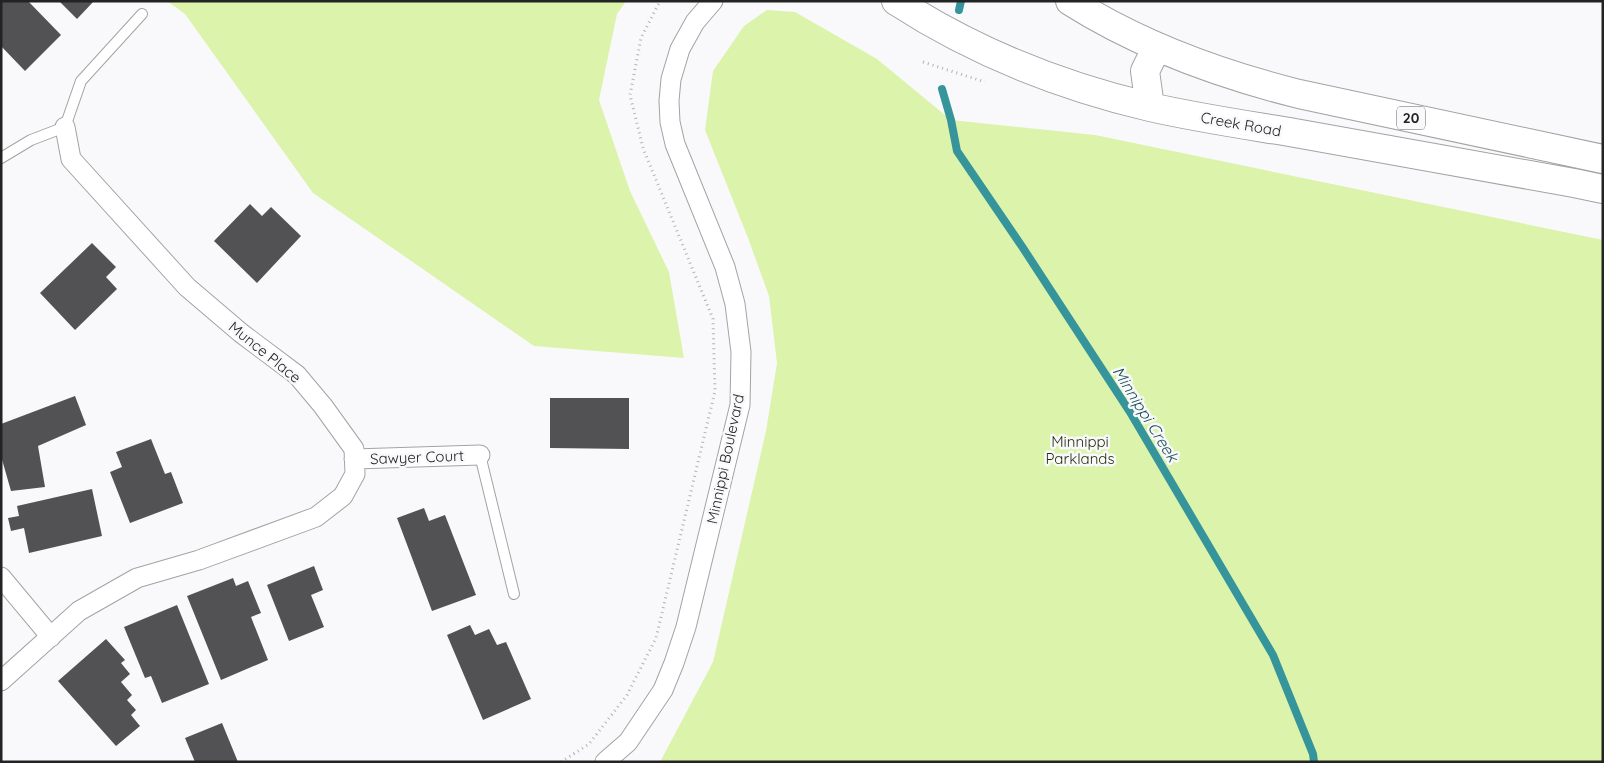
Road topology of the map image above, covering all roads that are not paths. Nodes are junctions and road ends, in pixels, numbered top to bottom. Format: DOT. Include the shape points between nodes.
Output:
graph roads {
  1 [pos="713,1"];
  2 [pos="896,1"];
  3 [pos="1070,1"];
  4 [pos="142,14"];
  5 [pos="1157,47"];
  6 [pos="1150,107"];
  7 [pos="65,127"];
  8 [pos="1,158"];
  9 [pos="1603,159"];
  10 [pos="1603,189"];
  11 [pos="480,455"];
  12 [pos="354,459"];
  13 [pos="1,577"];
  14 [pos="514,594"];
  15 [pos="51,637"];
  16 [pos="1,681"];
  17 [pos="605,762"];
  1 -- 17 [label="street, Minnippi Boulevard" via="687,35 675,65 669,101 670,122 675,144 725,267 735,304 742,352 740,405 686,628 674,663 663,690 628,742"];
  2 -- 6 [label="main road, Creek Road / 20" via="952,34 1008,60"];
  3 -- 5 [label="main road, 20"];
  4 -- 7 [label="lane" via="81,82"];
  5 -- 6 [label="main road" via="1145,71"];
  5 -- 9 [label="main road, 20" via="1220,73 1284,90"];
  6 -- 10 [label="main road, Creek Road / 20"];
  7 -- 8 [label="lane" via="31,140"];
  7 -- 12 [label="street, Munce Place" via="72,159 187,287 298,376 354,448"];
  11 -- 12 [label="street, Sawyer Court"];
  11 -- 14 [label="lane"];
  12 -- 15 [label="street, Munce Place" via="355,474 343,496 316,517 199,560 137,578 79,611"];
  13 -- 15 [label="street"];
  15 -- 16 [label="street, Munce Place"];
}
